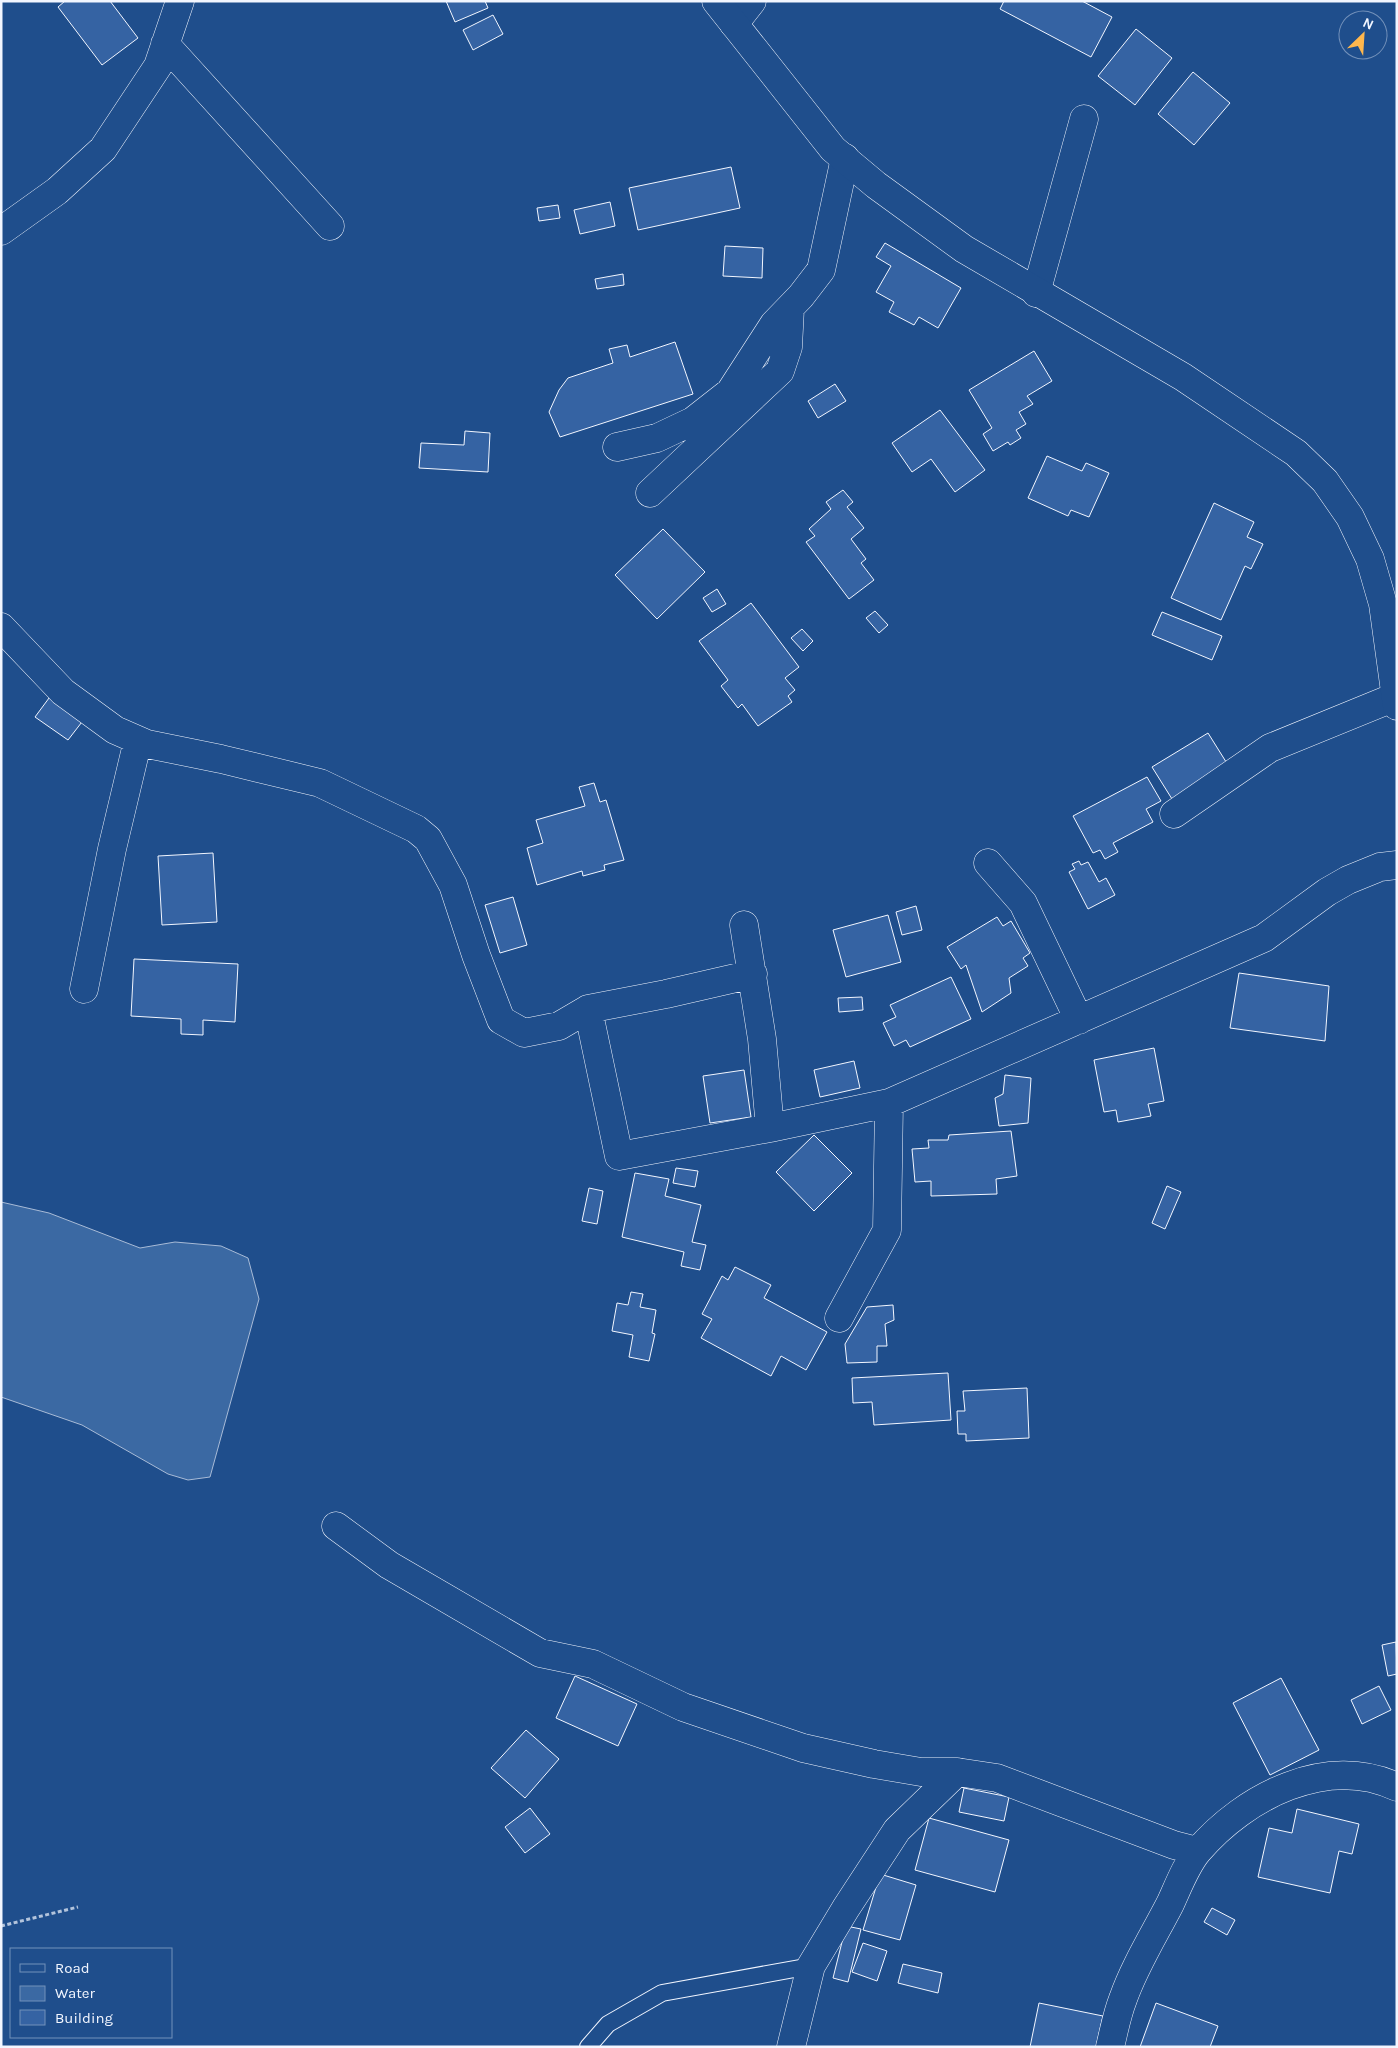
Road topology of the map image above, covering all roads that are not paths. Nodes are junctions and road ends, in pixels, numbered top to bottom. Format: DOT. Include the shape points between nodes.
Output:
graph roads {
  1 [pos="180,1"];
  2 [pos="716,1"];
  3 [pos="752,1"];
  4 [pos="734,24"];
  5 [pos="165,44"];
  6 [pos="1084,119"];
  7 [pos="845,158"];
  8 [pos="330,226"];
  9 [pos="1,231"];
  10 [pos="1036,293"];
  11 [pos="790,308"];
  12 [pos="617,447"];
  13 [pos="650,493"];
  14 [pos="1,627"];
  15 [pos="1396,702"];
  16 [pos="138,740"];
  17 [pos="1174,814"];
  18 [pos="988,863"];
  19 [pos="1397,865"];
  20 [pos="744,925"];
  21 [pos="753,974"];
  22 [pos="84,989"];
  23 [pos="588,1008"];
  24 [pos="1079,1020"];
  25 [pos="889,1103"];
  26 [pos="770,1128"];
  27 [pos="839,1318"];
  28 [pos="336,1526"];
  29 [pos="957,1772"];
  30 [pos="1397,1787"];
  31 [pos="1197,1851"];
  32 [pos="811,1966"];
  33 [pos="588,2047"];
  34 [pos="791,2047"];
  35 [pos="1110,2047"];
  1 -- 5 [label="street"];
  2 -- 4 [label="street"];
  3 -- 4 [label="street"];
  4 -- 7 [label="street" via="795,104 833,149"];
  5 -- 8 [label="street"];
  5 -- 9 [label="street" via="158,66 103,149 57,191"];
  6 -- 10 [label="street"];
  7 -- 10 [label="street" via="876,186 964,249"];
  7 -- 11 [label="street" via="821,270"];
  10 -- 15 [label="street" via="1183,377 1296,453 1325,481 1350,517 1370,559 1383,604"];
  11 -- 12 [label="street" via="774,324 730,392 693,421 657,438"];
  11 -- 13 [label="street" via="788,347 780,371"];
  14 -- 16 [label="street" via="63,692 116,730"];
  15 -- 17 [label="street" via="1270,748"];
  16 -- 22 [label="street"];
  16 -- 23 [label="street" via="320,782 416,829 428,839 453,885 501,1020 524,1033 559,1026"];
  18 -- 24 [label="street" via="1023,903"];
  19 -- 24 [label="street" via="1380,867 1348,880 1264,938"];
  20 -- 21 [label="street"];
  21 -- 23 [label="street"];
  21 -- 26 [label="street"];
  23 -- 26 [label="street" via="619,1156"];
  24 -- 25 [label="street"];
  25 -- 26 [label="street"];
  25 -- 27 [label="street" via="887,1230"];
  28 -- 29 [label="street" via="389,1565 540,1653 593,1664 683,1706 803,1748 921,1772"];
  29 -- 31 [label="street" via="997,1778"];
  29 -- 32 [label="street" via="896,1830"];
  30 -- 31 [label="street" via="1380,1779 1325,1776 1284,1787 1236,1816"];
  31 -- 35 [label="street" via="1123,1998"];
  32 -- 33 [label="lane" via="662,1993 608,2024"];
  32 -- 34 [label="street"];
}
